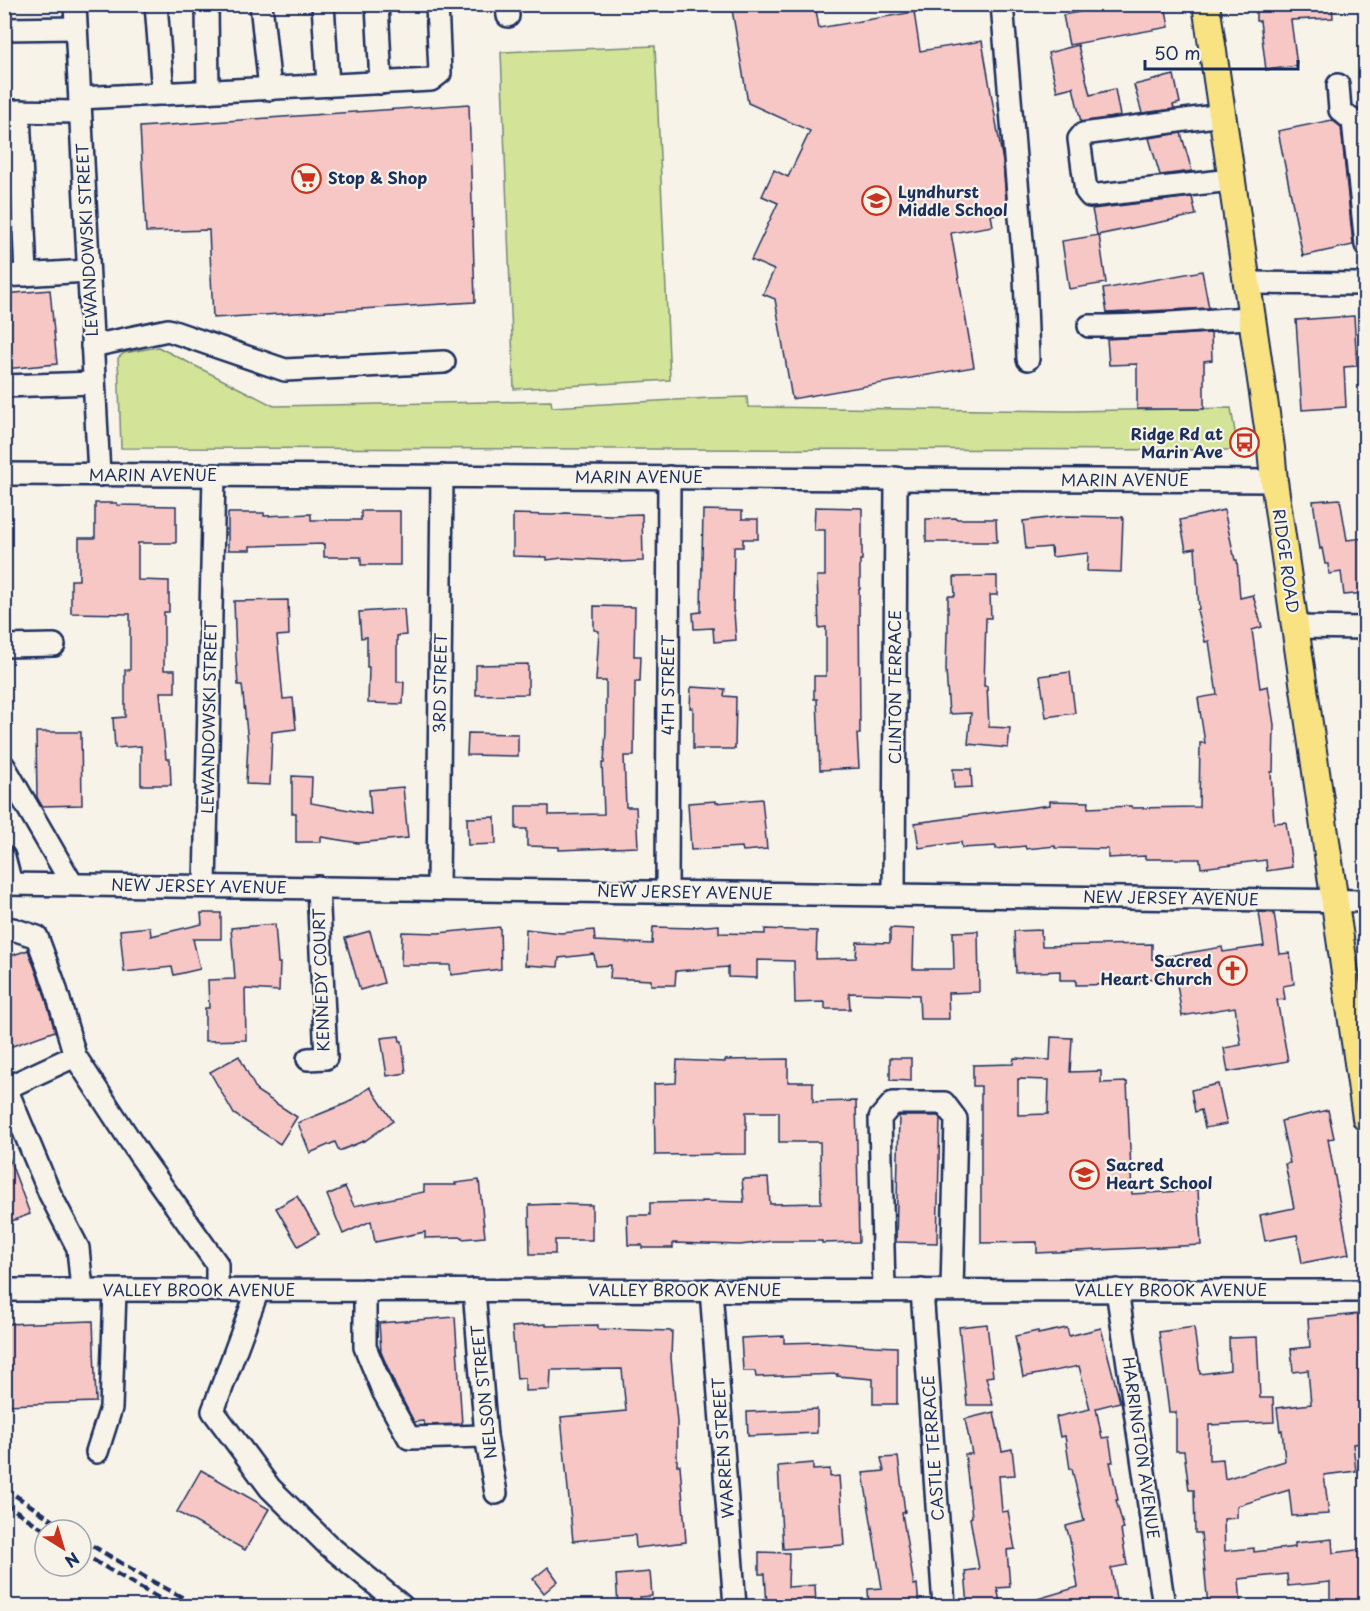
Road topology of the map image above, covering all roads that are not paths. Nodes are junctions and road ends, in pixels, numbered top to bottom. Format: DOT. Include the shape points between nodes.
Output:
graph roads {
  1 [pos="75,4"];
  2 [pos="156,4"];
  3 [pos="207,4"];
  4 [pos="261,4"];
  5 [pos="323,4"];
  6 [pos="377,4"];
  7 [pos="437,4"];
  8 [pos="1002,4"];
  9 [pos="1206,4"];
  10 [pos="76,28"];
  11 [pos="4,29"];
  12 [pos="381,83"];
  13 [pos="1338,85"];
  14 [pos="328,86"];
  15 [pos="270,89"];
  16 [pos="208,92"];
  17 [pos="164,94"];
  18 [pos="80,105"];
  19 [pos="12,111"];
  20 [pos="1222,115"];
  21 [pos="1231,180"];
  22 [pos="1365,245"];
  23 [pos="88,271"];
  24 [pos="26,275"];
  25 [pos="4,276"];
  26 [pos="1246,283"];
  27 [pos="1365,284"];
  28 [pos="1251,318"];
  29 [pos="1089,326"];
  30 [pos="92,346"];
  31 [pos="1028,359"];
  32 [pos="444,362"];
  33 [pos="94,383"];
  34 [pos="4,386"];
  35 [pos="4,474"];
  36 [pos="99,475"];
  37 [pos="214,475"];
  38 [pos="442,476"];
  39 [pos="669,477"];
  40 [pos="896,478"];
  41 [pos="1274,481"];
  42 [pos="1295,627"];
  43 [pos="1365,627"];
  44 [pos="54,645"];
  45 [pos="4,646"];
  46 [pos="4,766"];
  47 [pos="4,857"];
  48 [pos="8,884"];
  49 [pos="72,884"];
  50 [pos="205,886"];
  51 [pos="318,887"];
  52 [pos="438,889"];
  53 [pos="667,892"];
  54 [pos="894,895"];
  55 [pos="1334,901"];
  56 [pos="1365,901"];
  57 [pos="4,930"];
  58 [pos="75,1056"];
  59 [pos="308,1059"];
  60 [pos="1365,1105"];
  61 [pos="4,1290"];
  62 [pos="82,1290"];
  63 [pos="217,1290"];
  64 [pos="258,1290"];
  65 [pos="365,1290"];
  66 [pos="474,1290"];
  67 [pos="711,1290"];
  68 [pos="884,1290"];
  69 [pos="922,1290"];
  70 [pos="952,1290"];
  71 [pos="1117,1290"];
  72 [pos="115,1291"];
  73 [pos="1365,1291"];
  74 [pos="486,1436"];
  75 [pos="97,1452"];
  76 [pos="496,1493"];
  77 [pos="402,1606"];
  78 [pos="735,1606"];
  79 [pos="944,1606"];
  80 [pos="1164,1606"];
  1 -- 10 [label="street, LEWANDOWSKI STREET"];
  2 -- 17 [label="street"];
  3 -- 16 [label="street"];
  4 -- 15 [label="street"];
  5 -- 14 [label="street"];
  6 -- 12 [label="street"];
  7 -- 12 [label="street" via="440,73 431,80"];
  8 -- 31 [label="street" via="1025,276"];
  9 -- 20 [label="main road, RIDGE ROAD"];
  10 -- 11 [label="street"];
  10 -- 18 [label="street, LEWANDOWSKI STREET"];
  12 -- 14 [label="street"];
  13 -- 22 [label="street" via="1340,110 1353,121"];
  14 -- 15 [label="street"];
  15 -- 16 [label="street"];
  16 -- 17 [label="street"];
  17 -- 18 [label="street"];
  18 -- 19 [label="street"];
  18 -- 23 [label="street, LEWANDOWSKI STREET"];
  19 -- 24 [label="street"];
  20 -- 21 [label="main road, RIDGE ROAD"];
  20 -- 21 [label="street" via="1083,134 1079,139 1086,191 1090,196"];
  21 -- 26 [label="main road, RIDGE ROAD"];
  23 -- 24 [label="street"];
  23 -- 30 [label="street, LEWANDOWSKI STREET"];
  24 -- 25 [label="street"];
  26 -- 27 [label="street"];
  26 -- 28 [label="main road, RIDGE ROAD"];
  28 -- 29 [label="street"];
  28 -- 41 [label="main road, RIDGE ROAD"];
  30 -- 32 [label="street" via="168,330 285,370"];
  30 -- 33 [label="street, LEWANDOWSKI STREET"];
  33 -- 34 [label="street"];
  33 -- 36 [label="street, LEWANDOWSKI STREET"];
  35 -- 36 [label="street, MARIN AVENUE"];
  36 -- 37 [label="street, MARIN AVENUE"];
  37 -- 38 [label="street, MARIN AVENUE"];
  37 -- 50 [label="street, LEWANDOWSKI STREET"];
  38 -- 39 [label="street, MARIN AVENUE"];
  38 -- 52 [label="street, 3RD STREET"];
  39 -- 40 [label="street, MARIN AVENUE"];
  39 -- 53 [label="street, 4TH STREET"];
  40 -- 41 [label="street, MARIN AVENUE"];
  40 -- 54 [label="street, CLINTON TERRACE"];
  41 -- 42 [label="main road, RIDGE ROAD"];
  42 -- 43 [label="street"];
  42 -- 55 [label="main road, RIDGE ROAD"];
  44 -- 45 [label="street"];
  46 -- 49 [label="street"];
  47 -- 48 [label="street"];
  48 -- 49 [label="street, NEW JERSEY AVENUE"];
  49 -- 50 [label="street, NEW JERSEY AVENUE"];
  50 -- 51 [label="street, NEW JERSEY AVENUE"];
  51 -- 52 [label="street, NEW JERSEY AVENUE"];
  51 -- 59 [label="street, KENNEDY COURT" via="326,1058"];
  52 -- 53 [label="street, NEW JERSEY AVENUE"];
  53 -- 54 [label="street, NEW JERSEY AVENUE"];
  54 -- 55 [label="street, NEW JERSEY AVENUE"];
  55 -- 56 [label="street, NEW JERSEY AVENUE"];
  55 -- 60 [label="main road, RIDGE ROAD"];
  57 -- 58 [label="street" via="13,928 37,937"];
  58 -- 62 [label="street" via="6,1088 50,1194 78,1248"];
  58 -- 63 [label="street" via="217,1264"];
  61 -- 62 [label="street, VALLEY BROOK AVENUE"];
  62 -- 72 [label="street, VALLEY BROOK AVENUE"];
  63 -- 64 [label="street, VALLEY BROOK AVENUE"];
  63 -- 72 [label="street, VALLEY BROOK AVENUE"];
  64 -- 65 [label="street, VALLEY BROOK AVENUE"];
  64 -- 77 [label="street" via="213,1410 270,1488 328,1545"];
  65 -- 66 [label="street, VALLEY BROOK AVENUE"];
  65 -- 74 [label="street" via="365,1347 409,1438"];
  66 -- 67 [label="street, VALLEY BROOK AVENUE"];
  66 -- 74 [label="street, NELSON STREET"];
  67 -- 68 [label="street, VALLEY BROOK AVENUE"];
  67 -- 78 [label="street, WARREN STREET"];
  68 -- 69 [label="street, VALLEY BROOK AVENUE"];
  68 -- 70 [label="street" via="880,1118 893,1103 944,1103 956,1119"];
  69 -- 70 [label="street, VALLEY BROOK AVENUE"];
  69 -- 79 [label="street, CASTLE TERRACE"];
  70 -- 71 [label="street, VALLEY BROOK AVENUE"];
  71 -- 73 [label="street, VALLEY BROOK AVENUE"];
  71 -- 80 [label="street, HARRINGTON AVENUE"];
  72 -- 75 [label="street" via="111,1408"];
  74 -- 76 [label="street, NELSON STREET"];
}
